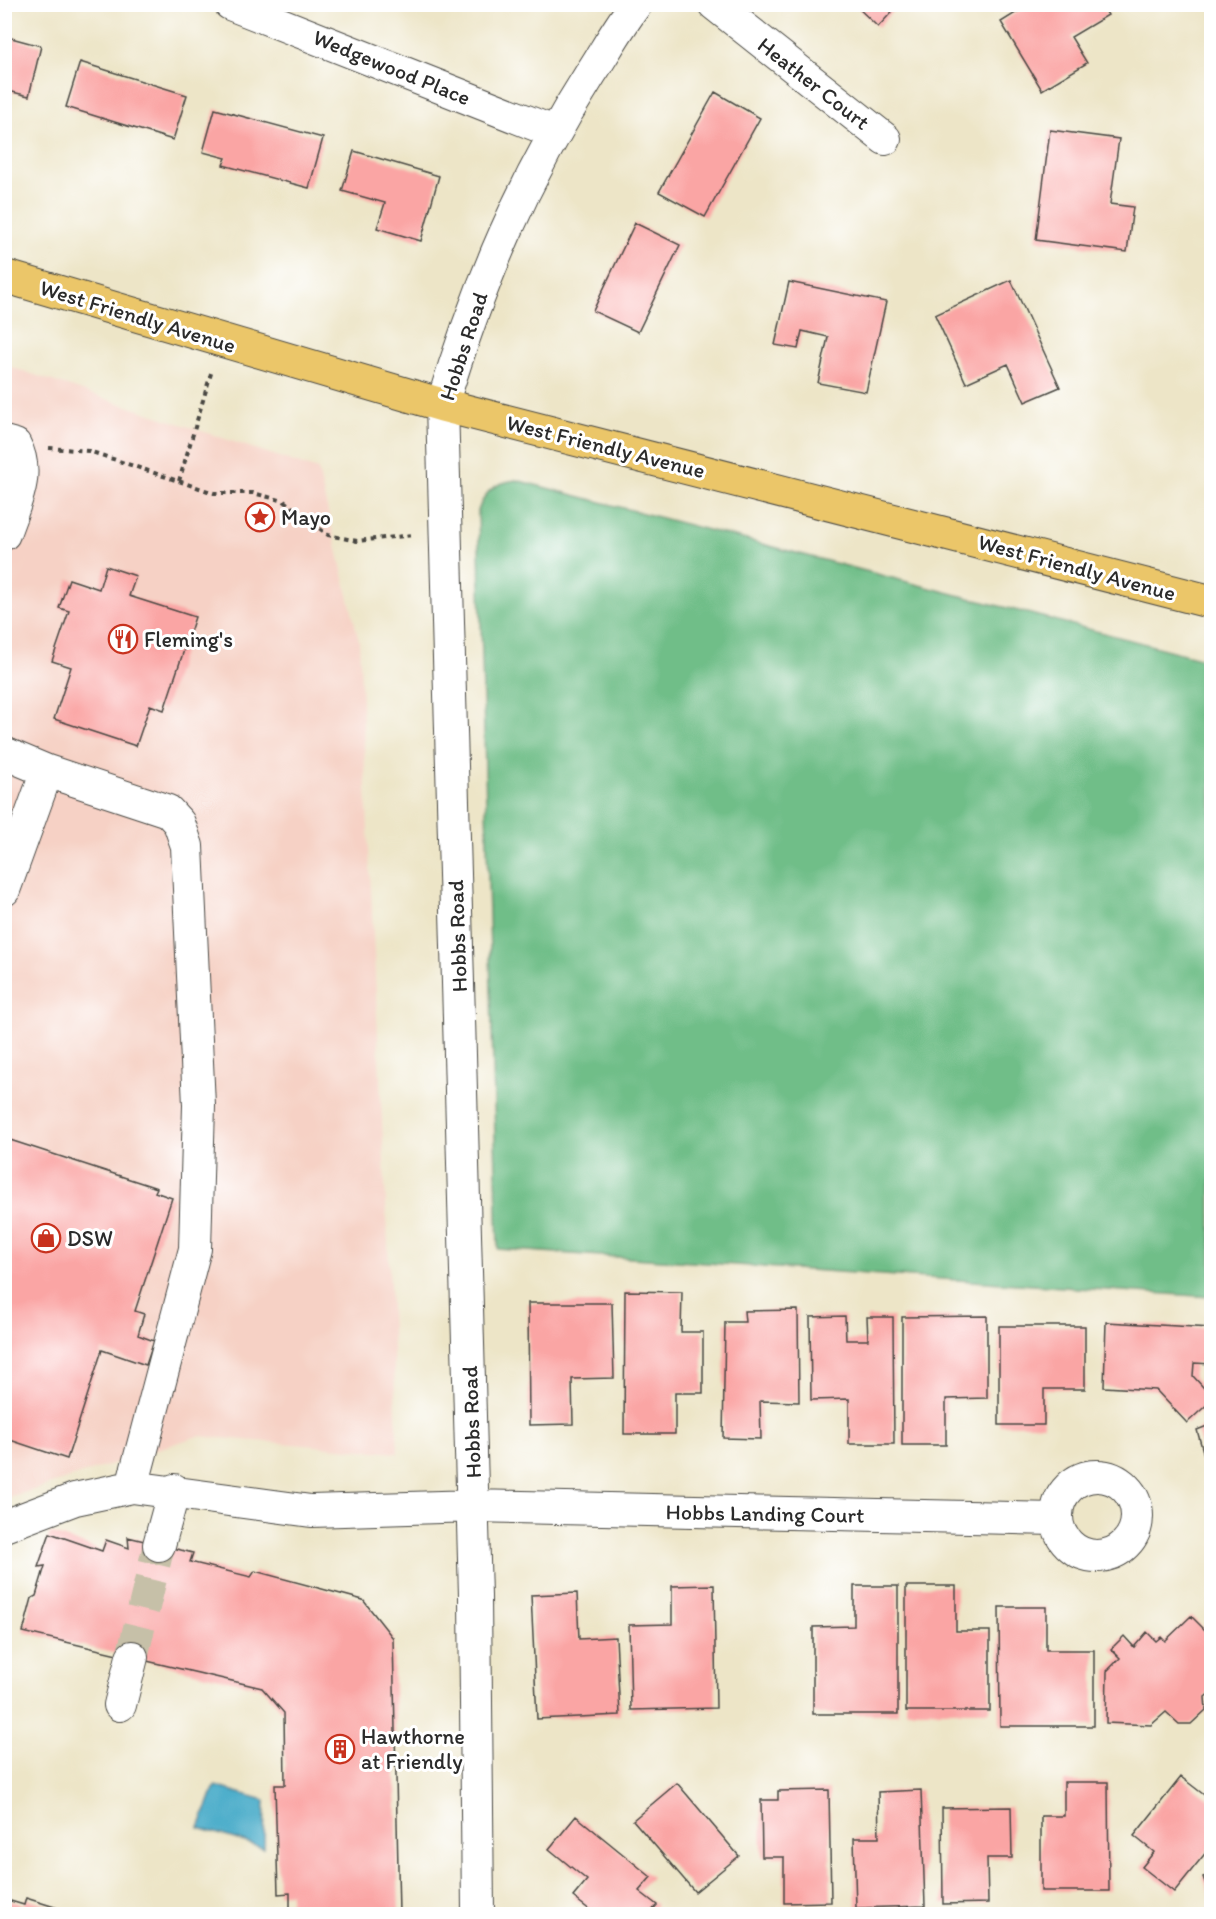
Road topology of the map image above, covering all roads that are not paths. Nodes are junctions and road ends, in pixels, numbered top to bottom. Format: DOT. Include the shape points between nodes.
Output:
graph roads {
  1 [pos="230,4"];
  2 [pos="636,4"];
  3 [pos="714,4"];
  4 [pos="554,132"];
  5 [pos="885,139"];
  6 [pos="4,276"];
  7 [pos="442,405"];
  8 [pos="10,444"];
  9 [pos="4,534"];
  10 [pos="1212,602"];
  11 [pos="4,753"];
  12 [pos="47,771"];
  13 [pos="4,890"];
  14 [pos="132,1487"];
  15 [pos="174,1491"];
  16 [pos="473,1506"];
  17 [pos="1057,1519"];
  18 [pos="4,1526"];
  19 [pos="159,1545"];
  20 [pos="132,1657"];
  21 [pos="120,1705"];
  22 [pos="478,1914"];
  1 -- 4 [label="street, Wedgewood Place"];
  2 -- 4 [label="street, Hobbs Road"];
  3 -- 5 [label="street, Heather Court"];
  4 -- 7 [label="street, Hobbs Road" via="501,238 469,319"];
  6 -- 7 [label="main road, West Friendly Avenue"];
  7 -- 10 [label="main road, West Friendly Avenue"];
  7 -- 16 [label="street, Hobbs Road"];
  8 -- 9 [label="street" via="23,460 23,476"];
  11 -- 12 [label="street"];
  12 -- 13 [label="street"];
  12 -- 14 [label="street" via="168,811 179,823 187,846 199,1105 195,1249"];
  14 -- 15 [label="street, Hobbs Landing Court"];
  14 -- 18 [label="street, Hobbs Landing Court" via="75,1499"];
  15 -- 16 [label="street, Hobbs Landing Court" via="311,1510"];
  15 -- 19 [label="street"];
  16 -- 17 [label="street, Hobbs Landing Court"];
  16 -- 22 [label="street, Hobbs Road"];
  20 -- 21 [label="street"];
}
